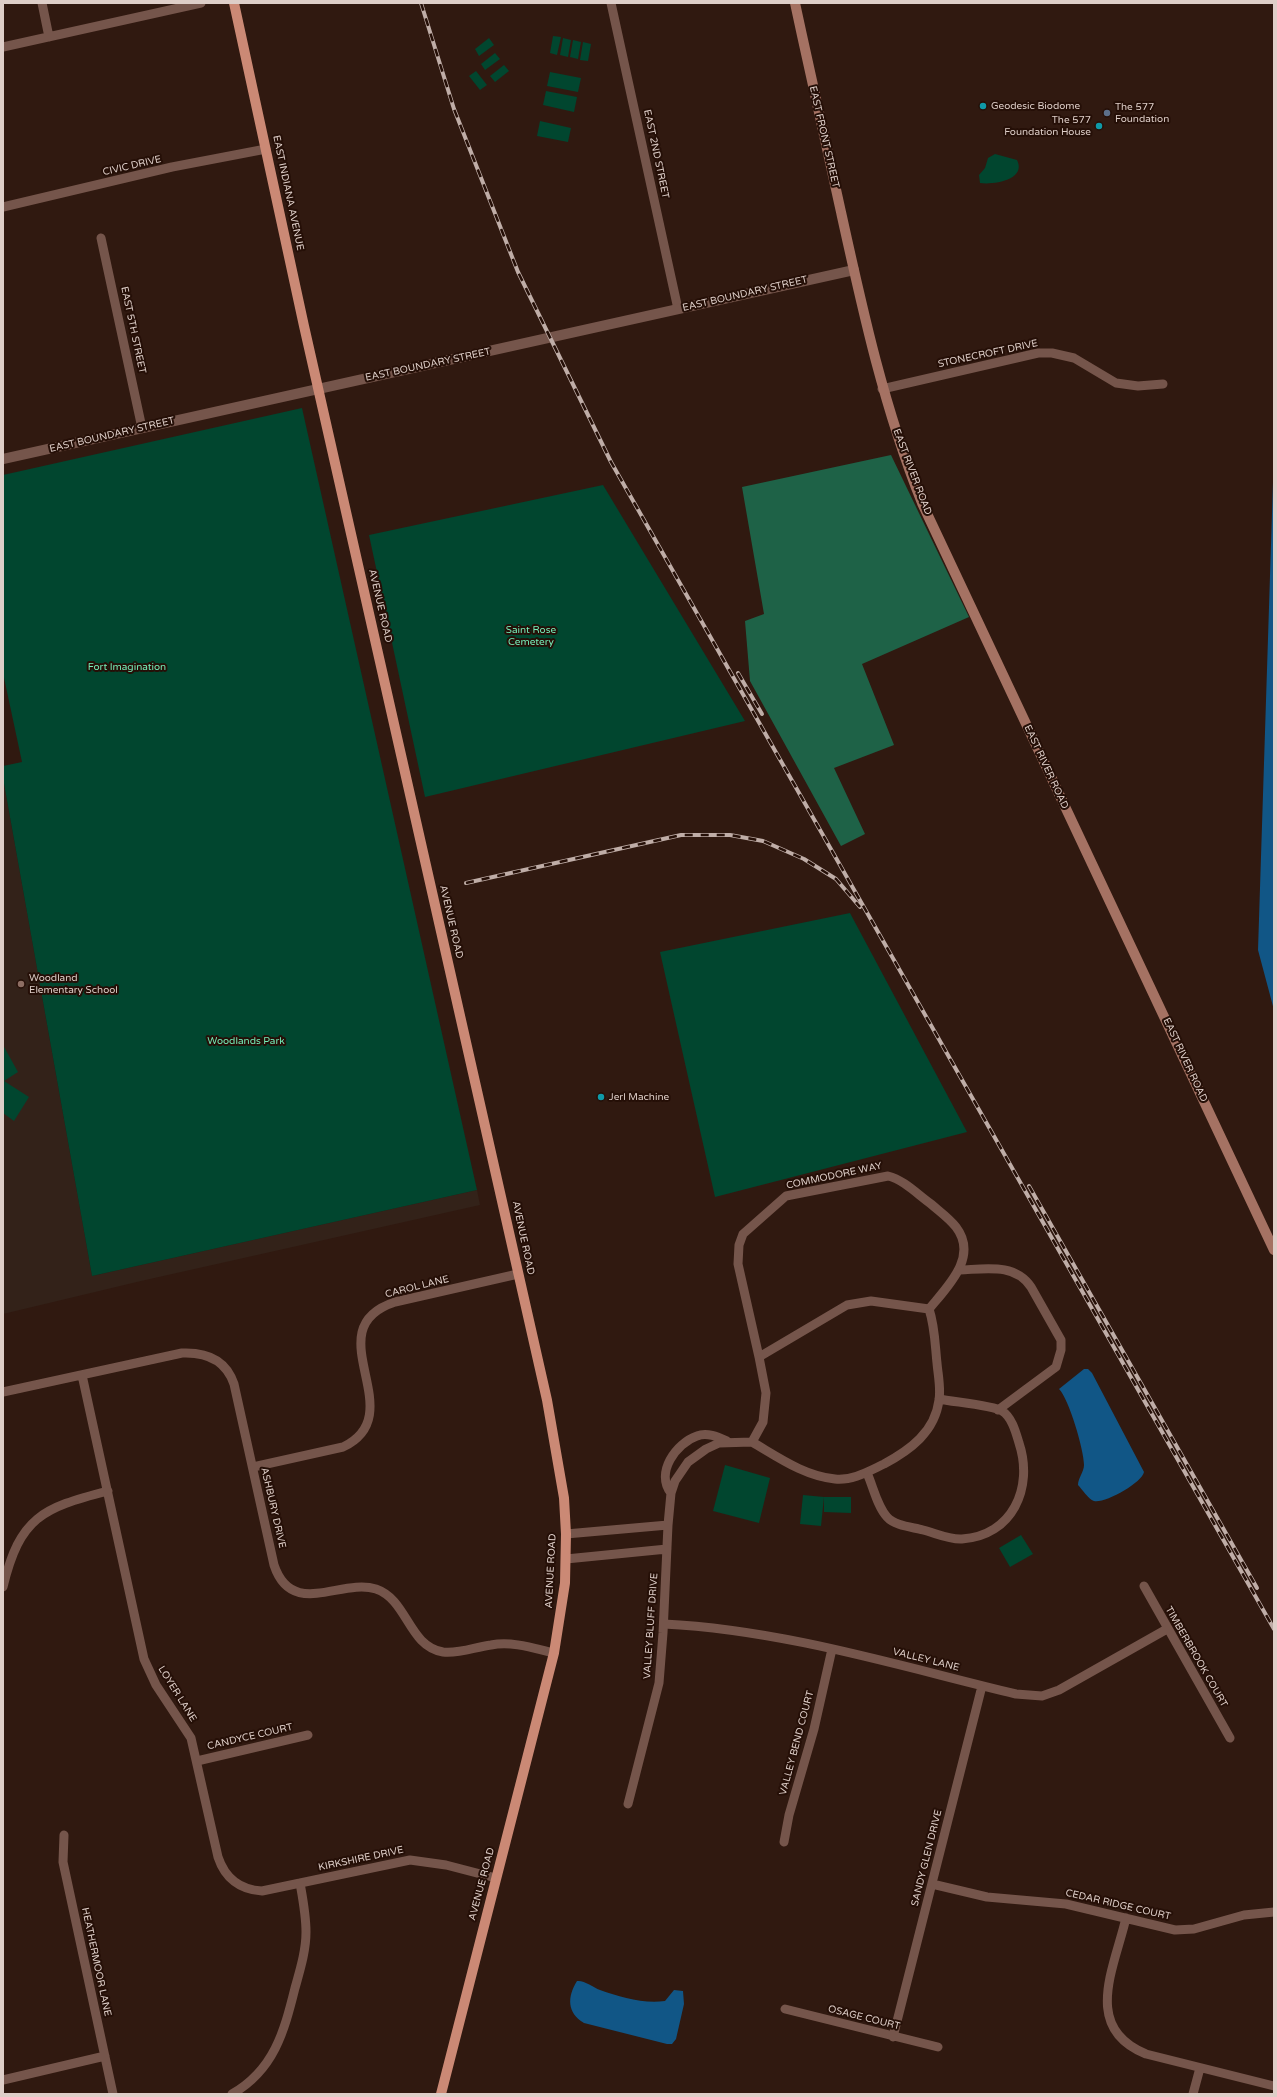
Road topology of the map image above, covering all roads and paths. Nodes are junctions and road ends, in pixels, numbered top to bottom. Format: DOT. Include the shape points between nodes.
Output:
graph roads {
  1 [pos="42,3"];
  2 [pos="200,3"];
  3 [pos="234,3"];
  4 [pos="611,3"];
  5 [pos="795,3"];
  6 [pos="49,37"];
  7 [pos="3,47"];
  8 [pos="266,149"];
  9 [pos="3,207"];
  10 [pos="101,238"];
  11 [pos="854,270"];
  12 [pos="678,309"];
  13 [pos="1164,384"];
  14 [pos="318,389"];
  15 [pos="882,389"];
  16 [pos="142,428"];
  17 [pos="3,459"];
  18 [pos="1274,1250"];
  19 [pos="960,1270"];
  20 [pos="518,1274"];
  21 [pos="929,1309"];
  22 [pos="759,1357"];
  23 [pos="82,1375"];
  24 [pos="3,1392"];
  25 [pos="940,1399"];
  26 [pos="998,1410"];
  27 [pos="727,1441"];
  28 [pos="752,1442"];
  29 [pos="253,1467"];
  30 [pos="867,1472"];
  31 [pos="108,1491"];
  32 [pos="671,1493"];
  33 [pos="668,1525"];
  34 [pos="566,1534"];
  35 [pos="667,1549"];
  36 [pos="566,1559"];
  37 [pos="1144,1586"];
  38 [pos="3,1587"];
  39 [pos="664,1624"];
  40 [pos="1167,1629"];
  41 [pos="832,1649"];
  42 [pos="554,1653"];
  43 [pos="982,1686"];
  44 [pos="308,1735"];
  45 [pos="1230,1738"];
  46 [pos="197,1761"];
  47 [pos="628,1804"];
  48 [pos="64,1835"];
  49 [pos="784,1842"];
  50 [pos="496,1878"];
  51 [pos="300,1883"];
  52 [pos="932,1884"];
  53 [pos="1274,1912"];
  54 [pos="1126,1918"];
  55 [pos="785,2009"];
  56 [pos="893,2037"];
  57 [pos="938,2047"];
  58 [pos="105,2056"];
  59 [pos="1200,2068"];
  60 [pos="3,2080"];
  61 [pos="1274,2086"];
  62 [pos="113,2094"];
  63 [pos="232,2094"];
  64 [pos="441,2094"];
  65 [pos="1193,2094"];
  1 -- 6 [label="street"];
  2 -- 6 [label="street"];
  3 -- 8 [label="main road, EAST INDIANA AVENUE"];
  4 -- 12 [label="street, EAST 2ND STREET"];
  5 -- 11 [label="main road, EAST FRONT STREET"];
  6 -- 7 [label="street"];
  8 -- 9 [label="street, CIVIC DRIVE"];
  8 -- 14 [label="main road, EAST INDIANA AVENUE"];
  10 -- 16 [label="street, EAST 5TH STREET"];
  11 -- 12 [label="street, EAST BOUNDARY STREET"];
  11 -- 15 [label="main road, EAST RIVER ROAD"];
  12 -- 14 [label="street, EAST BOUNDARY STREET"];
  13 -- 15 [label="street, STONECROFT DRIVE" via="1138,386 1116,383 1074,358 1051,352"];
  14 -- 16 [label="street, EAST BOUNDARY STREET"];
  14 -- 20 [label="main road, AVENUE ROAD"];
  15 -- 18 [label="main road, EAST RIVER ROAD" via="900,447 922,503"];
  16 -- 17 [label="street, EAST BOUNDARY STREET"];
  19 -- 21 [label="street"];
  19 -- 22 [label="street, COMMODORE WAY" via="963,1249 962,1236 957,1228 951,1220 895,1178 888,1176 786,1196 743,1234 739,1245 738,1264"];
  19 -- 26 [label="street" via="1009,1269 1018,1273 1026,1279 1061,1340 1056,1367"];
  20 -- 29 [label="street, CAROL LANE" via="396,1302 376,1310 366,1322 360,1337 371,1405 364,1430 355,1440 343,1447"];
  20 -- 34 [label="main road, AVENUE ROAD" via="557,1452"];
  21 -- 22 [label="street" via="871,1301 847,1305"];
  21 -- 25 [label="street, VALLEY BLUFF DRIVE" via="934,1325"];
  22 -- 28 [label="street" via="766,1393 763,1422"];
  23 -- 24 [label="street, ASHBURY DRIVE"];
  23 -- 29 [label="street, ASHBURY DRIVE" via="182,1353 199,1353 212,1358 224,1366 232,1377"];
  23 -- 31 [label="street, LOYER LANE"];
  25 -- 26 [label="street"];
  25 -- 30 [label="street, VALLEY BLUFF DRIVE" via="931,1424 918,1442 903,1454"];
  26 -- 30 [label="street" via="1008,1416 1021,1449 1024,1463 1022,1492 1012,1512 984,1535 960,1540 893,1522 882,1510"];
  27 -- 28 [label="street, VALLEY BLUFF DRIVE"];
  27 -- 32 [label="street, VALLEY BLUFF DRIVE" via="719,1442 697,1454 679,1474"];
  27 -- 32 [label="street, VALLEY BLUFF DRIVE" via="705,1434 698,1435 682,1446 665,1469 666,1484"];
  28 -- 30 [label="street, VALLEY BLUFF DRIVE" via="798,1468 816,1475 836,1480"];
  29 -- 42 [label="street, ASHBURY DRIVE" via="274,1565 289,1587 308,1594 360,1587 382,1592 394,1600 423,1642 443,1652 506,1644"];
  31 -- 38 [label="street" via="60,1505 34,1522 17,1544"];
  31 -- 46 [label="street, LOYER LANE" via="144,1659 156,1685 191,1738"];
  32 -- 33 [label="street, VALLEY BLUFF DRIVE"];
  33 -- 34 [label="street"];
  33 -- 35 [label="street, VALLEY BLUFF DRIVE"];
  34 -- 36 [label="main road, AVENUE ROAD"];
  35 -- 36 [label="street"];
  35 -- 39 [label="street, VALLEY BLUFF DRIVE"];
  36 -- 42 [label="main road, AVENUE ROAD" via="561,1614"];
  37 -- 40 [label="street, TIMBERBROOK COURT"];
  39 -- 41 [label="street, VALLEY LANE" via="744,1631"];
  39 -- 47 [label="street, VALLEY BLUFF DRIVE" via="659,1683"];
  40 -- 43 [label="street, VALLEY LANE" via="1096,1671 1047,1695 1029,1696"];
  40 -- 45 [label="street, TIMBERBROOK COURT"];
  41 -- 43 [label="street, VALLEY LANE"];
  41 -- 49 [label="street, VALLEY BEND COURT" via="814,1729 788,1815"];
  42 -- 50 [label="main road, AVENUE ROAD"];
  43 -- 52 [label="street, SANDY GLEN DRIVE"];
  44 -- 46 [label="street, CANDYCE COURT"];
  46 -- 51 [label="street, LOYER LANE" via="218,1857 227,1875 243,1887 256,1891 269,1891"];
  48 -- 58 [label="street, HEATHERMOOR LANE" via="63,1862"];
  50 -- 51 [label="street, KIRKSHIRE DRIVE" via="446,1865 410,1860"];
  50 -- 64 [label="main road, AVENUE ROAD"];
  51 -- 63 [label="street" via="305,1912 304,1947 285,2029 266,2064"];
  52 -- 54 [label="street, CEDAR RIDGE COURT" via="987,1897 1066,1904"];
  52 -- 56 [label="street, SANDY GLEN DRIVE"];
  53 -- 54 [label="street, CEDAR RIDGE COURT" via="1244,1915 1186,1931"];
  54 -- 59 [label="street" via="1107,1995 1107,2008 1112,2027 1119,2037 1134,2049"];
  55 -- 56 [label="street, OSAGE COURT"];
  56 -- 57 [label="street, OSAGE COURT"];
  58 -- 60 [label="street"];
  58 -- 62 [label="street, HEATHERMOOR LANE"];
  59 -- 61 [label="street"];
  59 -- 65 [label="street"];
}
